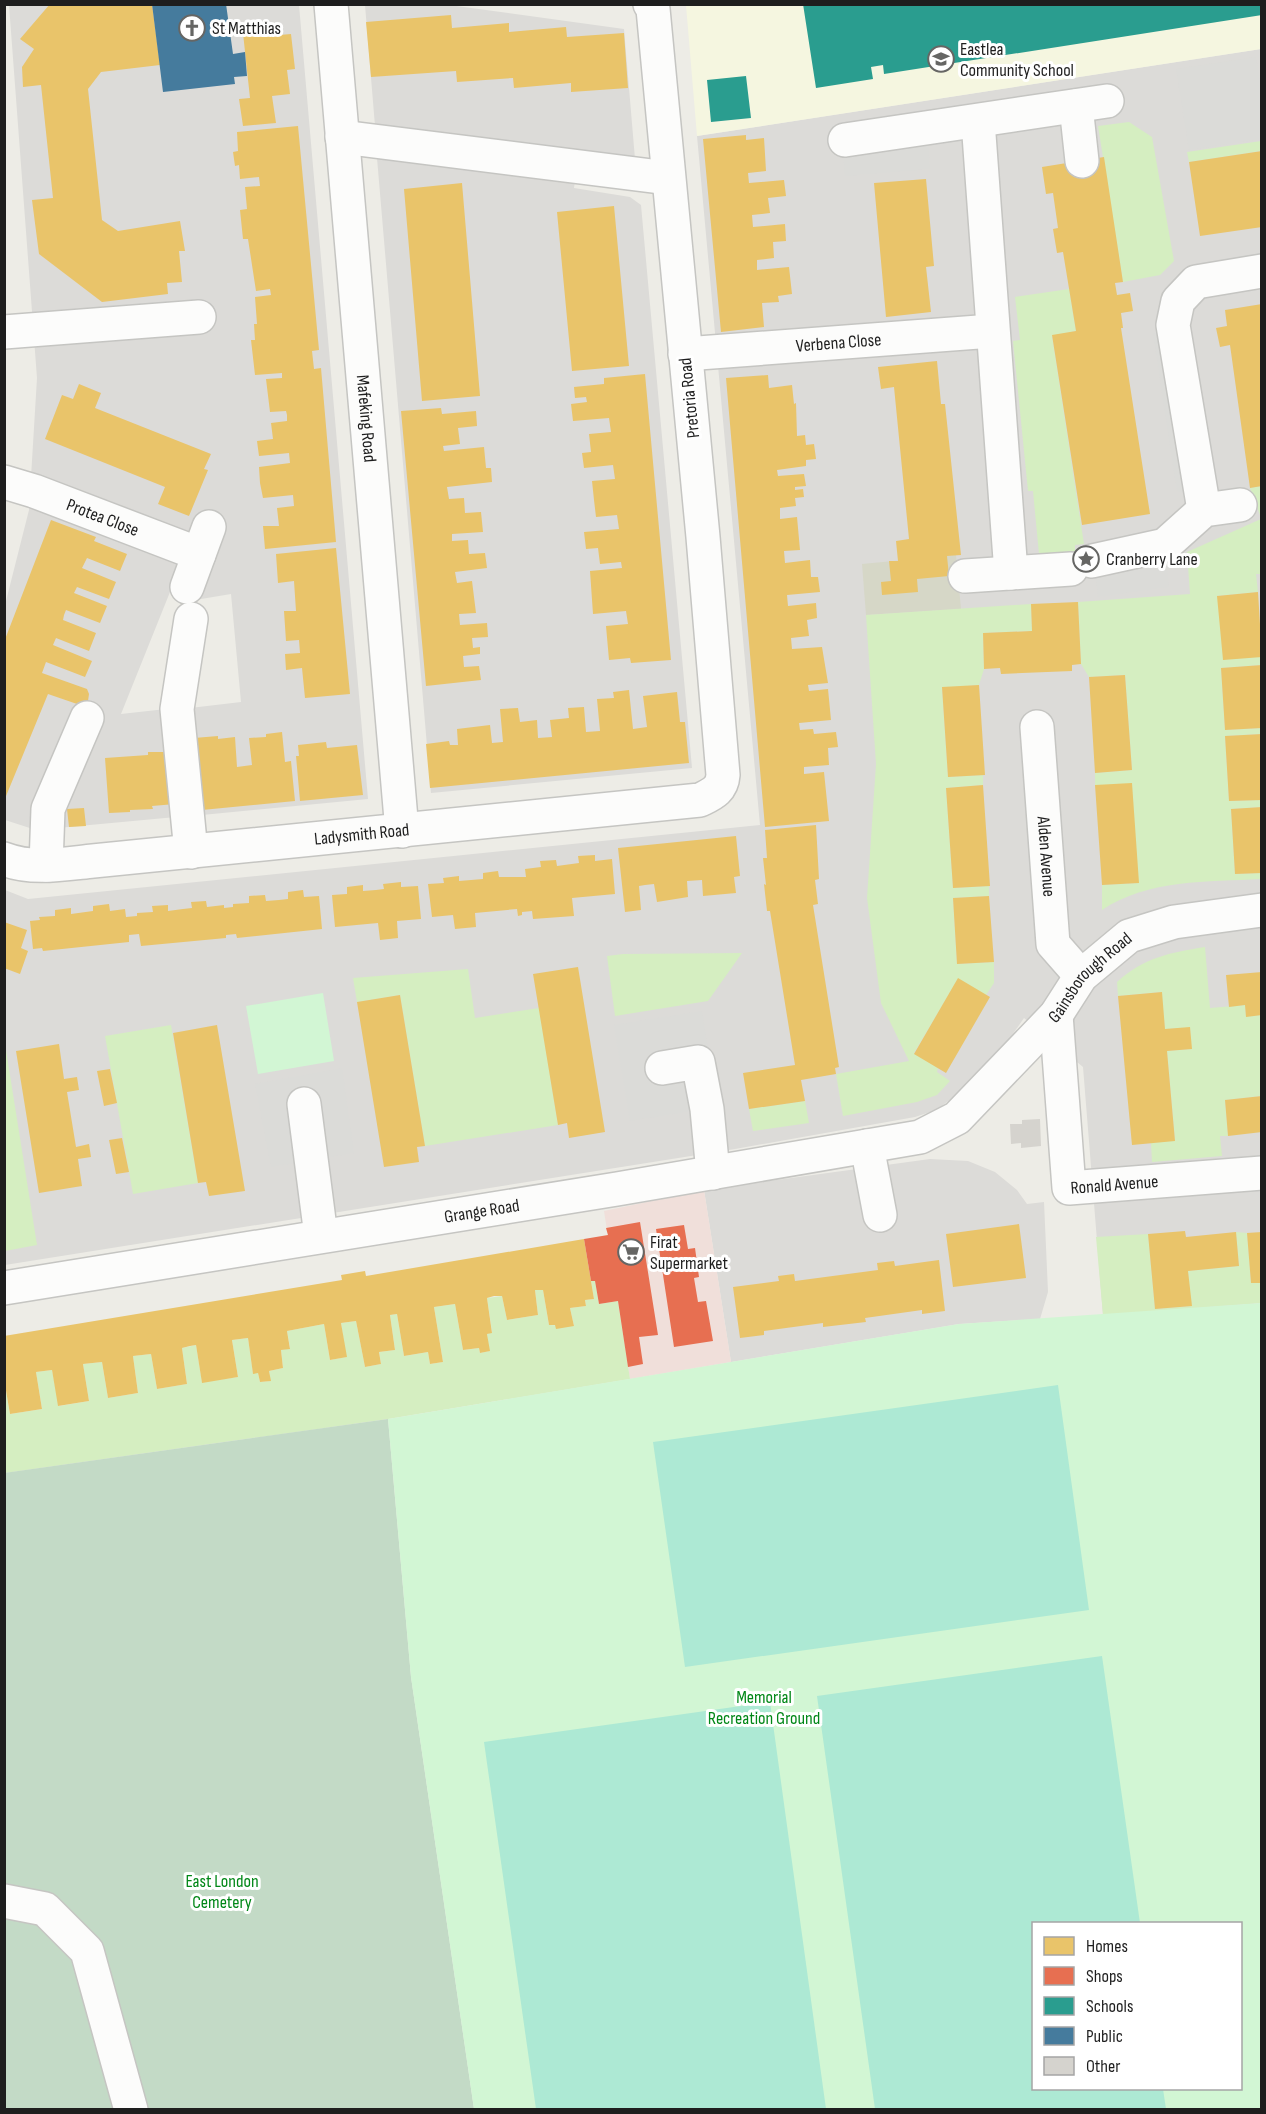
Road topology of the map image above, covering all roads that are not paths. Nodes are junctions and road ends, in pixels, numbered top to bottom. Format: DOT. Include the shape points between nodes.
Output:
graph roads {
  1 [pos="331,4"];
  2 [pos="650,4"];
  3 [pos="978,121"];
  4 [pos="342,137"];
  5 [pos="845,140"];
  6 [pos="1082,161"];
  7 [pos="668,178"];
  8 [pos="1262,271"];
  9 [pos="199,317"];
  10 [pos="992,331"];
  11 [pos="4,332"];
  12 [pos="685,354"];
  13 [pos="4,482"];
  14 [pos="1240,505"];
  15 [pos="1204,510"];
  16 [pos="1011,573"];
  17 [pos="965,576"];
  18 [pos="187,587"];
  19 [pos="192,620"];
  20 [pos="87,718"];
  21 [pos="1037,727"];
  22 [pos="717,791"];
  23 [pos="402,831"];
  24 [pos="190,852"];
  25 [pos="4,859"];
  26 [pos="46,865"];
  27 [pos="1262,910"];
  28 [pos="1081,976"];
  29 [pos="1056,1015"];
  30 [pos="662,1068"];
  31 [pos="304,1104"];
  32 [pos="957,1118"];
  33 [pos="867,1146"];
  34 [pos="713,1173"];
  35 [pos="1262,1173"];
  36 [pos="880,1215"];
  37 [pos="321,1236"];
  38 [pos="4,1287"];
  39 [pos="4,1901"];
  40 [pos="131,2109"];
  1 -- 4 [label="street, Mafeking Road"];
  2 -- 7 [label="street, Pretoria Road"];
  3 -- 5 [label="street"];
  3 -- 6 [label="street" via="1092,103"];
  3 -- 10 [label="street"];
  4 -- 7 [label="street"];
  4 -- 23 [label="street, Mafeking Road"];
  7 -- 12 [label="street, Pretoria Road"];
  8 -- 15 [label="street" via="1196,282 1178,301 1173,325"];
  9 -- 11 [label="street"];
  10 -- 12 [label="street, Verbena Close"];
  10 -- 16 [label="street"];
  12 -- 22 [label="street, Pretoria Road" via="723,775"];
  13 -- 18 [label="street, Protea Close" via="204,540"];
  14 -- 15 [label="street"];
  15 -- 16 [label="street" via="1165,545 1082,565"];
  16 -- 17 [label="street"];
  19 -- 24 [label="street" via="177,709"];
  20 -- 26 [label="street" via="48,810"];
  21 -- 28 [label="street, Alden Avenue" via="1053,944"];
  22 -- 23 [label="street, Ladysmith Road" via="700,801"];
  23 -- 24 [label="street, Ladysmith Road"];
  24 -- 26 [label="street, Ladysmith Road"];
  25 -- 26 [label="street, Ladysmith Road" via="16,864"];
  27 -- 28 [label="street, Gainsborough Road" via="1174,922 1129,936"];
  28 -- 29 [label="street, Gainsborough Road"];
  29 -- 32 [label="street, Gainsborough Road"];
  29 -- 35 [label="street, Ronald Avenue" via="1069,1188"];
  30 -- 34 [label="street" via="698,1062"];
  31 -- 37 [label="street"];
  32 -- 33 [label="street, Grange Road" via="920,1137"];
  33 -- 34 [label="street, Grange Road"];
  33 -- 36 [label="street"];
  34 -- 37 [label="street, Grange Road"];
  37 -- 38 [label="street, Grange Road"];
  39 -- 40 [label="street" via="45,1909 87,1952"];
}
